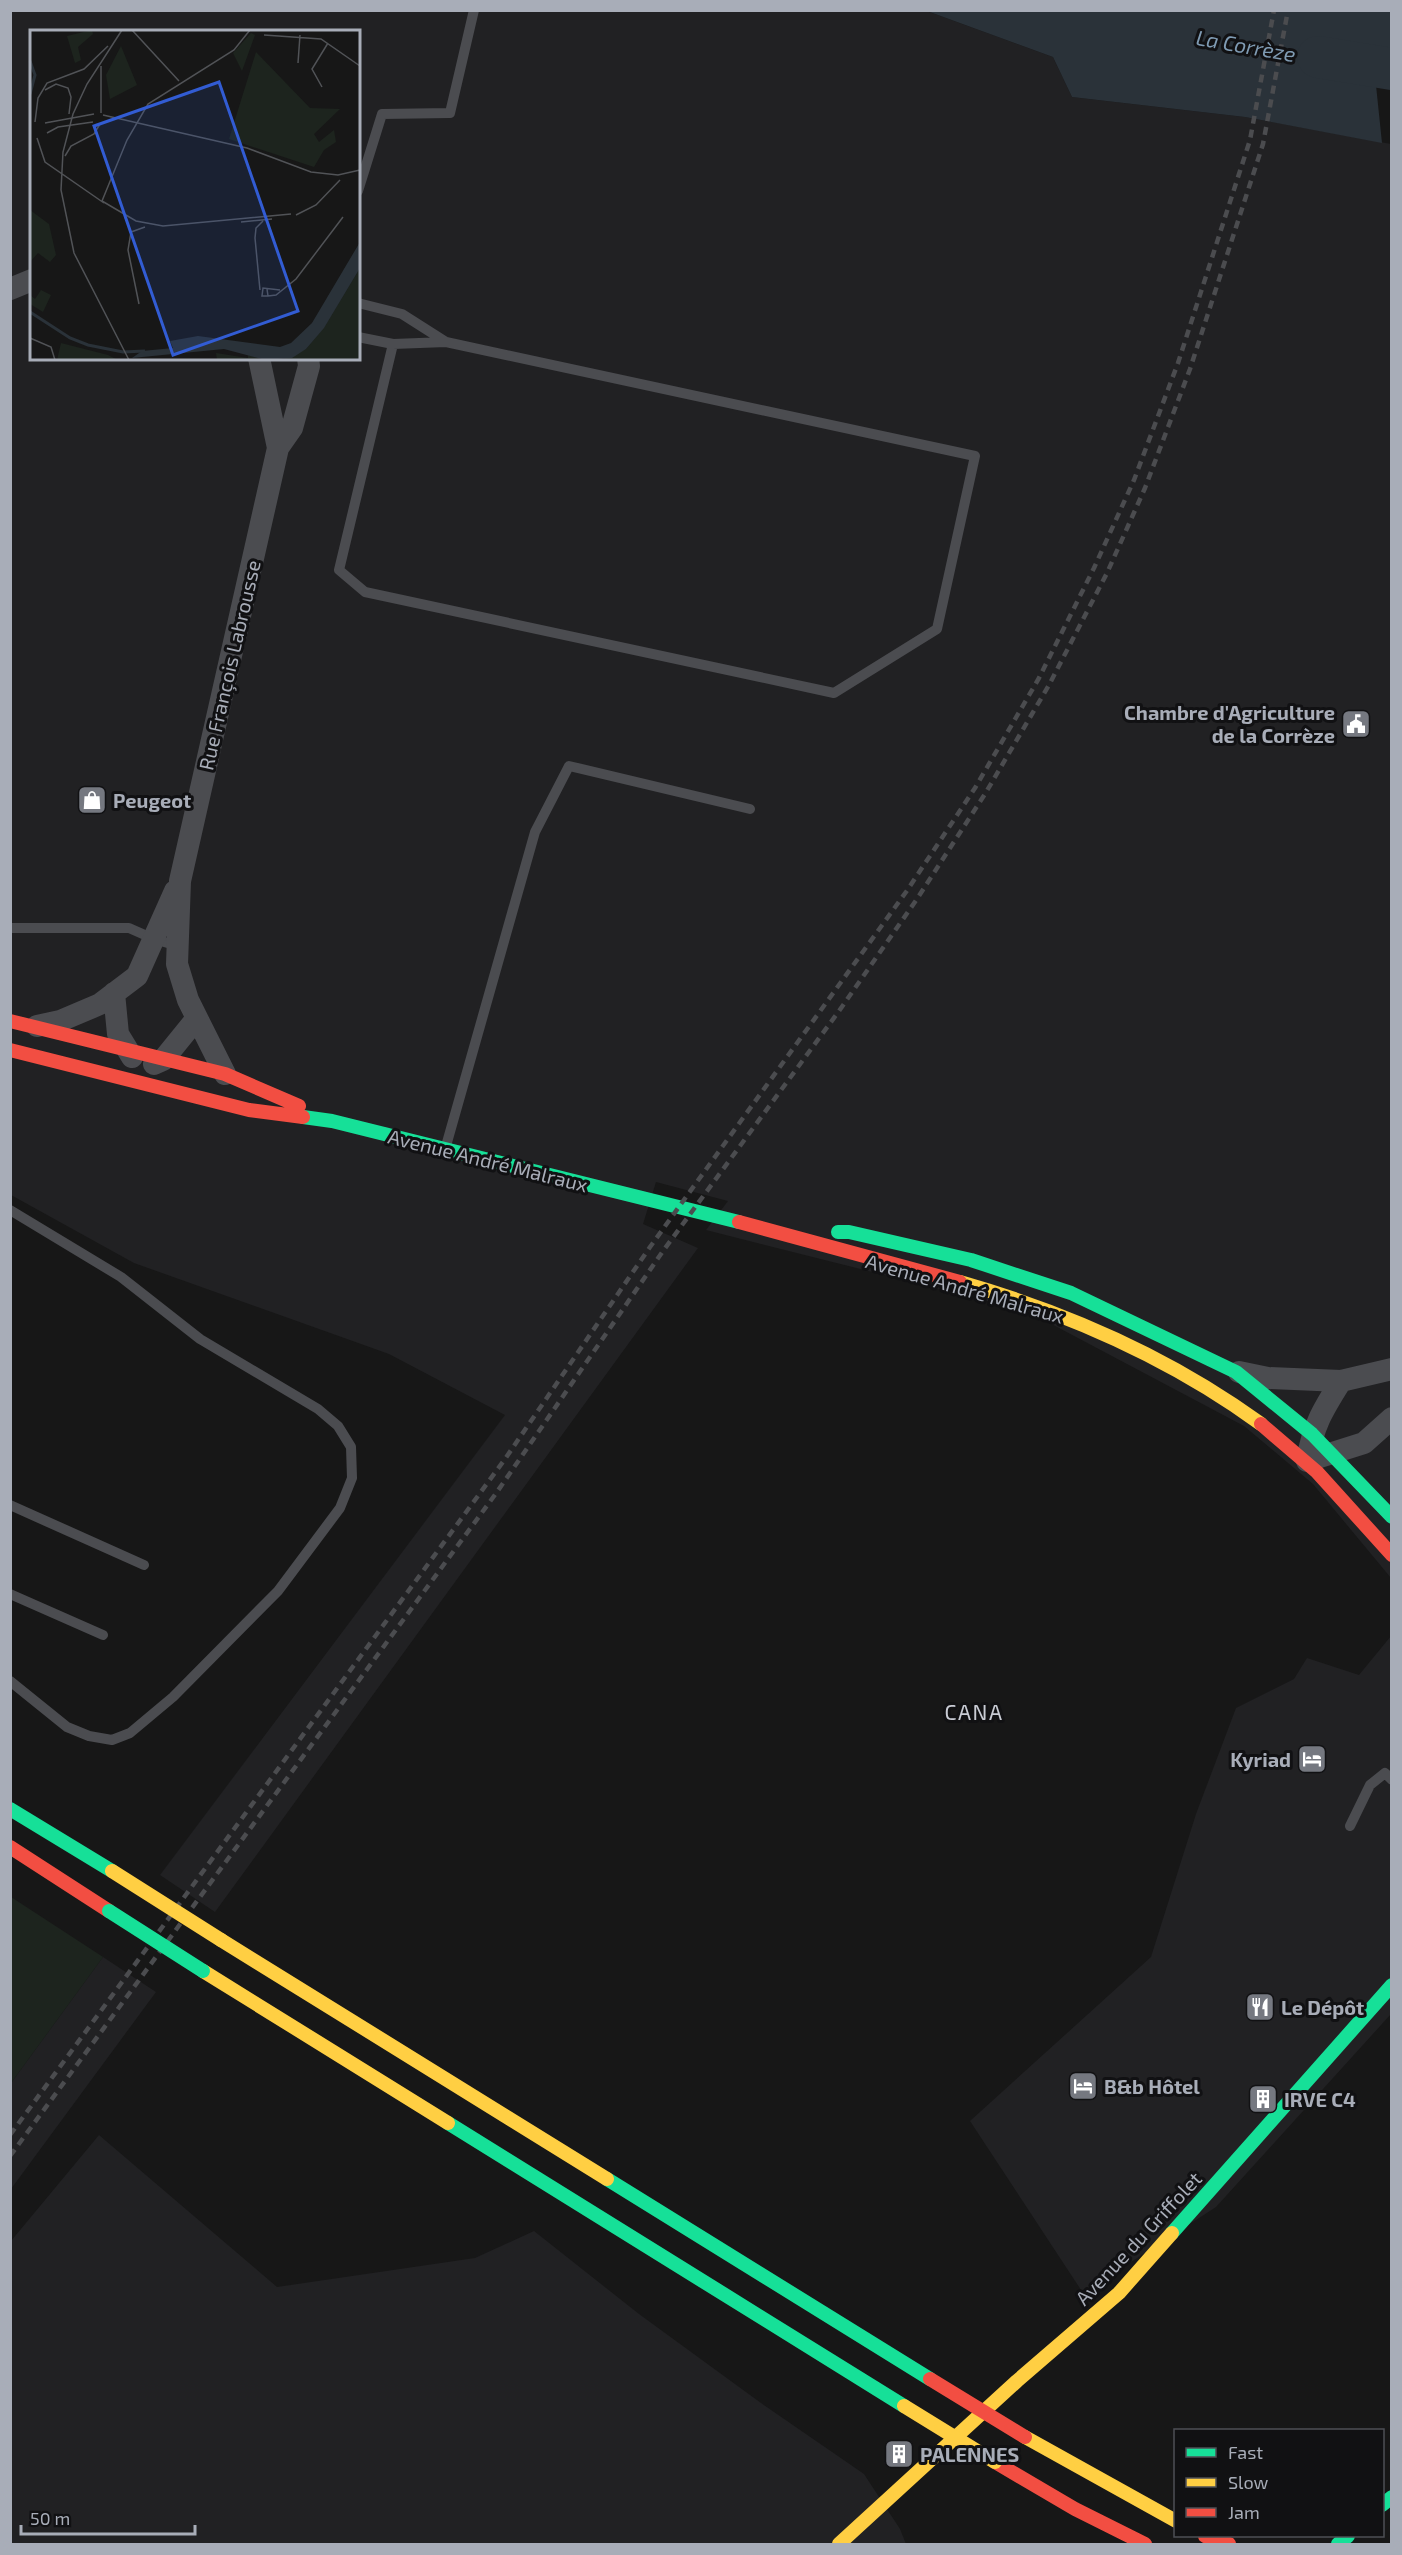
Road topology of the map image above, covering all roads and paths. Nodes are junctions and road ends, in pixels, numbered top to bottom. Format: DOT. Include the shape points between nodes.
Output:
graph roads {
  1 [pos="474,10"];
  2 [pos="360,184"];
  3 [pos="30,281"];
  4 [pos="10,289"];
  5 [pos="360,304"];
  6 [pos="360,337"];
  7 [pos="446,342"];
  8 [pos="393,344"];
  9 [pos="259,360"];
  10 [pos="308,360"];
  11 [pos="278,448"];
  12 [pos="750,809"];
  13 [pos="180,881"];
  14 [pos="10,928"];
  15 [pos="154,939"];
  16 [pos="178,946"];
  17 [pos="114,993"];
  18 [pos="196,1018"];
  19 [pos="10,1021"];
  20 [pos="36,1026"];
  21 [pos="10,1050"];
  22 [pos="126,1051"];
  23 [pos="163,1060"];
  24 [pos="142,1070"];
  25 [pos="225,1074"];
  26 [pos="197,1097"];
  27 [pos="332,1121"];
  28 [pos="446,1149"];
  29 [pos="10,1210"];
  30 [pos="783,1233"];
  31 [pos="1392,1369"];
  32 [pos="1236,1372"];
  33 [pos="1341,1381"];
  34 [pos="1392,1418"];
  35 [pos="1312,1434"];
  36 [pos="1331,1452"];
  37 [pos="1307,1461"];
  38 [pos="10,1505"];
  39 [pos="1392,1517"];
  40 [pos="1392,1555"];
  41 [pos="144,1565"];
  42 [pos="10,1594"];
  43 [pos="103,1635"];
  44 [pos="10,1681"];
  45 [pos="1392,1780"];
  46 [pos="10,1809"];
  47 [pos="1350,1826"];
  48 [pos="10,1847"];
  49 [pos="1392,1985"];
  50 [pos="1174,2520"];
  51 [pos="1210,2537"];
  52 [pos="839,2544"];
  53 [pos="1145,2544"];
  54 [pos="1229,2544"];
  1 -- 2 [label="lane" via="450,113 382,114"];
  3 -- 4 [label="street"];
  5 -- 7 [label="lane" via="402,314"];
  6 -- 8 [label="lane"];
  7 -- 8 [label="lane"];
  7 -- 8 [label="lane" via="975,456 937,629 834,693 365,592 339,570"];
  9 -- 11 [label="street, Rue François Labrousse"];
  10 -- 11 [label="street, Rue François Labrousse" via="292,428"];
  11 -- 13 [label="street, Rue François Labrousse"];
  12 -- 28 [label="lane" via="569,766 535,832"];
  13 -- 15 [label="street, Rue François Labrousse"];
  13 -- 16 [label="street, Rue François Labrousse"];
  14 -- 15 [label="lane" via="129,928"];
  15 -- 16 [label="lane"];
  15 -- 17 [label="street, Rue François Labrousse" via="137,976"];
  16 -- 18 [label="street, Rue François Labrousse" via="177,964"];
  17 -- 20 [label="street, Rue François Labrousse" via="100,1004 60,1021"];
  17 -- 22 [label="street" via="118,1034"];
  18 -- 23 [label="street"];
  18 -- 25 [label="street, Rue François Labrousse"];
  19 -- 20 [label="main road, Avenue André Malraux"];
  20 -- 22 [label="main road, Avenue André Malraux"];
  21 -- 24 [label="street, Avenue André Malraux" via="70,1052"];
  21 -- 26 [label="main road, Avenue André Malraux"];
  22 -- 23 [label="main road, Avenue André Malraux"];
  22 -- 24 [label="street"];
  23 -- 24 [label="street"];
  23 -- 25 [label="main road, Avenue André Malraux"];
  24 -- 26 [label="street, Avenue André Malraux" via="171,1079"];
  25 -- 27 [label="main road, Avenue André Malraux"];
  26 -- 27 [label="main road, Avenue André Malraux" via="249,1110"];
  27 -- 28 [label="main road, Avenue André Malraux"];
  28 -- 30 [label="main road, Avenue André Malraux"];
  29 -- 44 [label="lane" via="121,1277 200,1339 318,1409 338,1426 351,1447 352,1478 340,1508 278,1591 174,1697 130,1733 111,1740 67,1727"];
  30 -- 32 [label="main road, Avenue André Malraux" via="849,1232 971,1260 1071,1293"];
  30 -- 37 [label="main road, Avenue André Malraux" via="964,1283 1062,1315 1162,1360 1225,1396"];
  31 -- 33 [label="street"];
  32 -- 33 [label="street" via="1268,1378"];
  32 -- 35 [label="main road, Avenue André Malraux"];
  33 -- 35 [label="street"];
  34 -- 36 [label="street" via="1364,1443"];
  35 -- 36 [label="main road, Avenue André Malraux"];
  35 -- 37 [label="street"];
  36 -- 37 [label="street"];
  36 -- 39 [label="main road, Avenue André Malraux"];
  37 -- 40 [label="main road, Avenue André Malraux"];
  38 -- 41 [label="lane"];
  42 -- 43 [label="lane"];
  45 -- 47 [label="lane" via="1385,1773 1370,1785"];
  46 -- 50 [label="main road, bridge" via="930,2379"];
  48 -- 53 [label="main road, bridge" via="995,2462"];
  49 -- 52 [label="main road, Avenue du Griffolet" via="1119,2293"];
  51 -- 54 [label="main road"];
}
